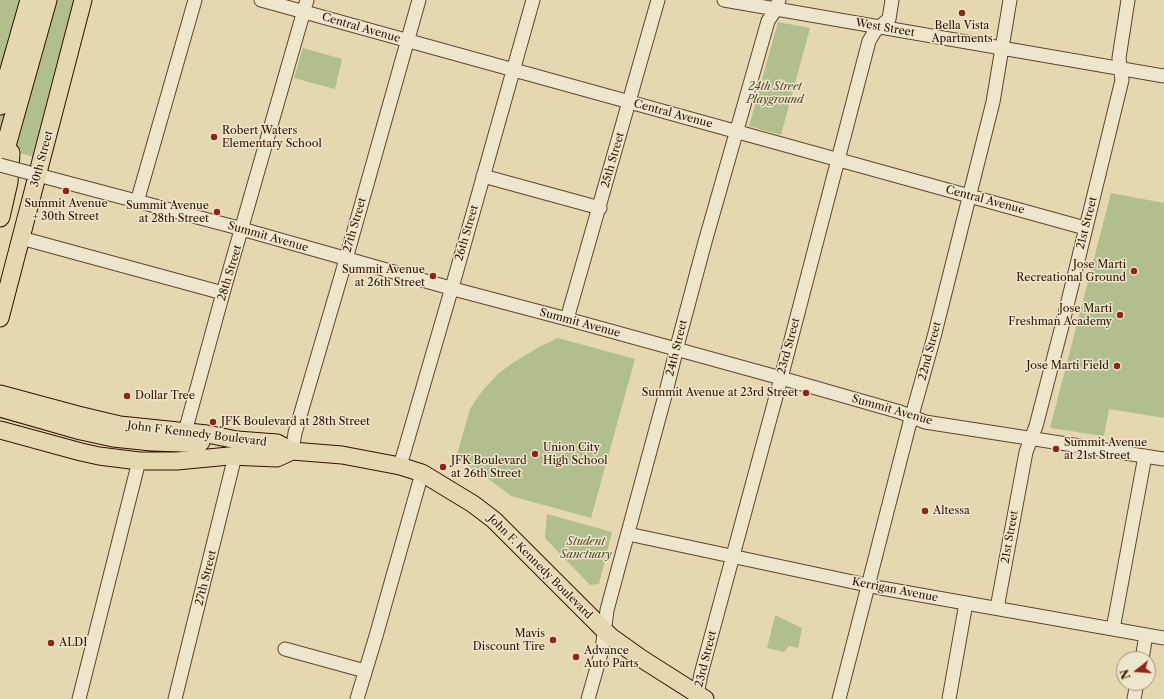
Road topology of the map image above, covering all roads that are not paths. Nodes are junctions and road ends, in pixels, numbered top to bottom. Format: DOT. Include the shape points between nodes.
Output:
graph roads {
  1 [pos="30,0"];
  2 [pos="48,0"];
  3 [pos="83,0"];
  4 [pos="195,0"];
  5 [pos="261,0"];
  6 [pos="419,0"];
  7 [pos="533,0"];
  8 [pos="658,0"];
  9 [pos="724,0"];
  10 [pos="892,0"];
  11 [pos="1010,0"];
  12 [pos="1128,0"];
  13 [pos="777,4"];
  14 [pos="306,6"];
  15 [pos="881,28"];
  16 [pos="407,41"];
  17 [pos="1003,48"];
  18 [pos="513,70"];
  19 [pos="1121,70"];
  20 [pos="1164,76"];
  21 [pos="1,99"];
  22 [pos="629,102"];
  23 [pos="12,124"];
  24 [pos="737,132"];
  25 [pos="838,160"];
  26 [pos="0,166"];
  27 [pos="34,175"];
  28 [pos="483,176"];
  29 [pos="970,196"];
  30 [pos="138,202"];
  31 [pos="600,208"];
  32 [pos="0,217"];
  33 [pos="1085,228"];
  34 [pos="242,230"];
  35 [pos="21,238"];
  36 [pos="346,259"];
  37 [pos="451,288"];
  38 [pos="223,293"];
  39 [pos="0,318"];
  40 [pos="567,319"];
  41 [pos="677,350"];
  42 [pos="781,378"];
  43 [pos="0,394"];
  44 [pos="0,408"];
  45 [pos="911,417"];
  46 [pos="0,420"];
  47 [pos="0,430"];
  48 [pos="185,432"];
  49 [pos="1031,439"];
  50 [pos="237,440"];
  51 [pos="292,451"];
  52 [pos="232,456"];
  53 [pos="1145,456"];
  54 [pos="1164,459"];
  55 [pos="139,461"];
  56 [pos="400,466"];
  57 [pos="422,473"];
  58 [pos="628,534"];
  59 [pos="733,557"];
  60 [pos="868,585"];
  61 [pos="966,603"];
  62 [pos="997,608"];
  63 [pos="1113,629"];
  64 [pos="605,632"];
  65 [pos="1146,635"];
  66 [pos="1164,638"];
  67 [pos="285,649"];
  68 [pos="1143,651"];
  69 [pos="365,671"];
  70 [pos="699,697"];
  71 [pos="79,699"];
  72 [pos="175,699"];
  73 [pos="357,699"];
  74 [pos="588,699"];
  75 [pos="839,699"];
  76 [pos="949,699"];
  1 -- 21 [label="highway"];
  2 -- 23 [label="highway"];
  3 -- 27 [label="main road, 30th Street"];
  4 -- 30 [label="street"];
  5 -- 14 [label="street, Central Avenue"];
  6 -- 16 [label="street, 27th Street"];
  7 -- 18 [label="street, 26th Street"];
  8 -- 22 [label="street, 25th Street"];
  9 -- 13 [label="street, West Street"];
  10 -- 15 [label="street, 23rd Street" via="889,19"];
  11 -- 17 [label="street, 22nd Street"];
  12 -- 19 [label="street, 21st Street" via="1119,58"];
  13 -- 15 [label="street, West Street"];
  13 -- 24 [label="street, 24th Street" via="768,21"];
  14 -- 16 [label="street, Central Avenue"];
  14 -- 34 [label="street, 28th Street"];
  15 -- 17 [label="street, West Street"];
  15 -- 25 [label="street, 23rd Street" via="875,31 869,40"];
  16 -- 18 [label="street, Central Avenue"];
  16 -- 36 [label="street, 27th Street"];
  17 -- 19 [label="street, West Street"];
  17 -- 29 [label="street, 22nd Street"];
  18 -- 22 [label="street, Central Avenue"];
  18 -- 28 [label="street, 26th Street"];
  19 -- 20 [label="street, West Street"];
  19 -- 33 [label="street, 21st Street" via="1122,80"];
  22 -- 24 [label="street, Central Avenue"];
  22 -- 31 [label="street, 25th Street"];
  23 -- 26 [label="highway"];
  23 -- 32 [label="highway" via="8,182"];
  24 -- 25 [label="street, Central Avenue"];
  24 -- 41 [label="street, 24th Street"];
  25 -- 29 [label="street, Central Avenue"];
  25 -- 42 [label="street, 23rd Street"];
  26 -- 27 [label="street, Summit Avenue, bridge"];
  27 -- 30 [label="street, Summit Avenue"];
  27 -- 35 [label="main road, 30th Street"];
  28 -- 31 [label="street"];
  28 -- 37 [label="street, 26th Street"];
  29 -- 33 [label="street, Central Avenue"];
  29 -- 45 [label="street, 22nd Street"];
  30 -- 34 [label="street, Summit Avenue"];
  31 -- 40 [label="street, 25th Street"];
  33 -- 49 [label="street, 21st Street" via="1062,326"];
  34 -- 36 [label="street, Summit Avenue"];
  34 -- 38 [label="street, 28th Street"];
  35 -- 38 [label="street"];
  35 -- 39 [label="main road, 30th Street"];
  36 -- 37 [label="street, Summit Avenue"];
  36 -- 51 [label="street, 27th Street"];
  37 -- 40 [label="street, Summit Avenue"];
  37 -- 56 [label="street, 26th Street"];
  38 -- 48 [label="street, 28th Street"];
  40 -- 41 [label="street, Summit Avenue"];
  41 -- 42 [label="street, Summit Avenue"];
  41 -- 58 [label="street, 24th Street"];
  42 -- 45 [label="street, Summit Avenue"];
  42 -- 59 [label="street, 23rd Street"];
  43 -- 48 [label="main road, John F Kennedy Boulevard" via="104,422"];
  44 -- 50 [label="main road" via="81,431 130,440 183,443"];
  45 -- 49 [label="street, Summit Avenue" via="925,422"];
  45 -- 60 [label="street, 22nd Street"];
  46 -- 52 [label="main road" via="112,447"];
  47 -- 55 [label="main road, John F Kennedy Boulevard" via="81,452"];
  48 -- 50 [label="main road, John F Kennedy Boulevard"];
  49 -- 53 [label="street, Summit Avenue"];
  49 -- 62 [label="street, 21st Street" via="1026,452"];
  50 -- 51 [label="main road, John F Kennedy Boulevard" via="276,443"];
  51 -- 52 [label="main road, John F Kennedy Boulevard" via="277,458"];
  51 -- 56 [label="main road, John F. Kennedy Boulevard" via="342,455"];
  52 -- 55 [label="main road, John F Kennedy Boulevard"];
  52 -- 72 [label="street, 27th Street"];
  53 -- 54 [label="street, Summit Avenue"];
  53 -- 63 [label="street"];
  55 -- 71 [label="street"];
  56 -- 57 [label="main road, John F. Kennedy Boulevard"];
  57 -- 64 [label="main road, John F. Kennedy Boulevard" via="494,520"];
  57 -- 69 [label="street"];
  58 -- 59 [label="street, Kerrigan Avenue"];
  58 -- 64 [label="street, 24th Street" via="606,610"];
  59 -- 60 [label="street, Kerrigan Avenue"];
  59 -- 70 [label="street, 23rd Street" via="701,674"];
  60 -- 61 [label="street, Kerrigan Avenue"];
  60 -- 75 [label="street, 22nd Street"];
  61 -- 62 [label="street, Kerrigan Avenue"];
  61 -- 76 [label="street"];
  62 -- 63 [label="street, Kerrigan Avenue"];
  63 -- 65 [label="street, Kerrigan Avenue"];
  64 -- 70 [label="main road, John F. Kennedy Boulevard"];
  64 -- 74 [label="street, 24th Street"];
  65 -- 66 [label="street, Kerrigan Avenue"];
  65 -- 68 [label="street"];
  67 -- 69 [label="street"];
  69 -- 73 [label="street"];
}
